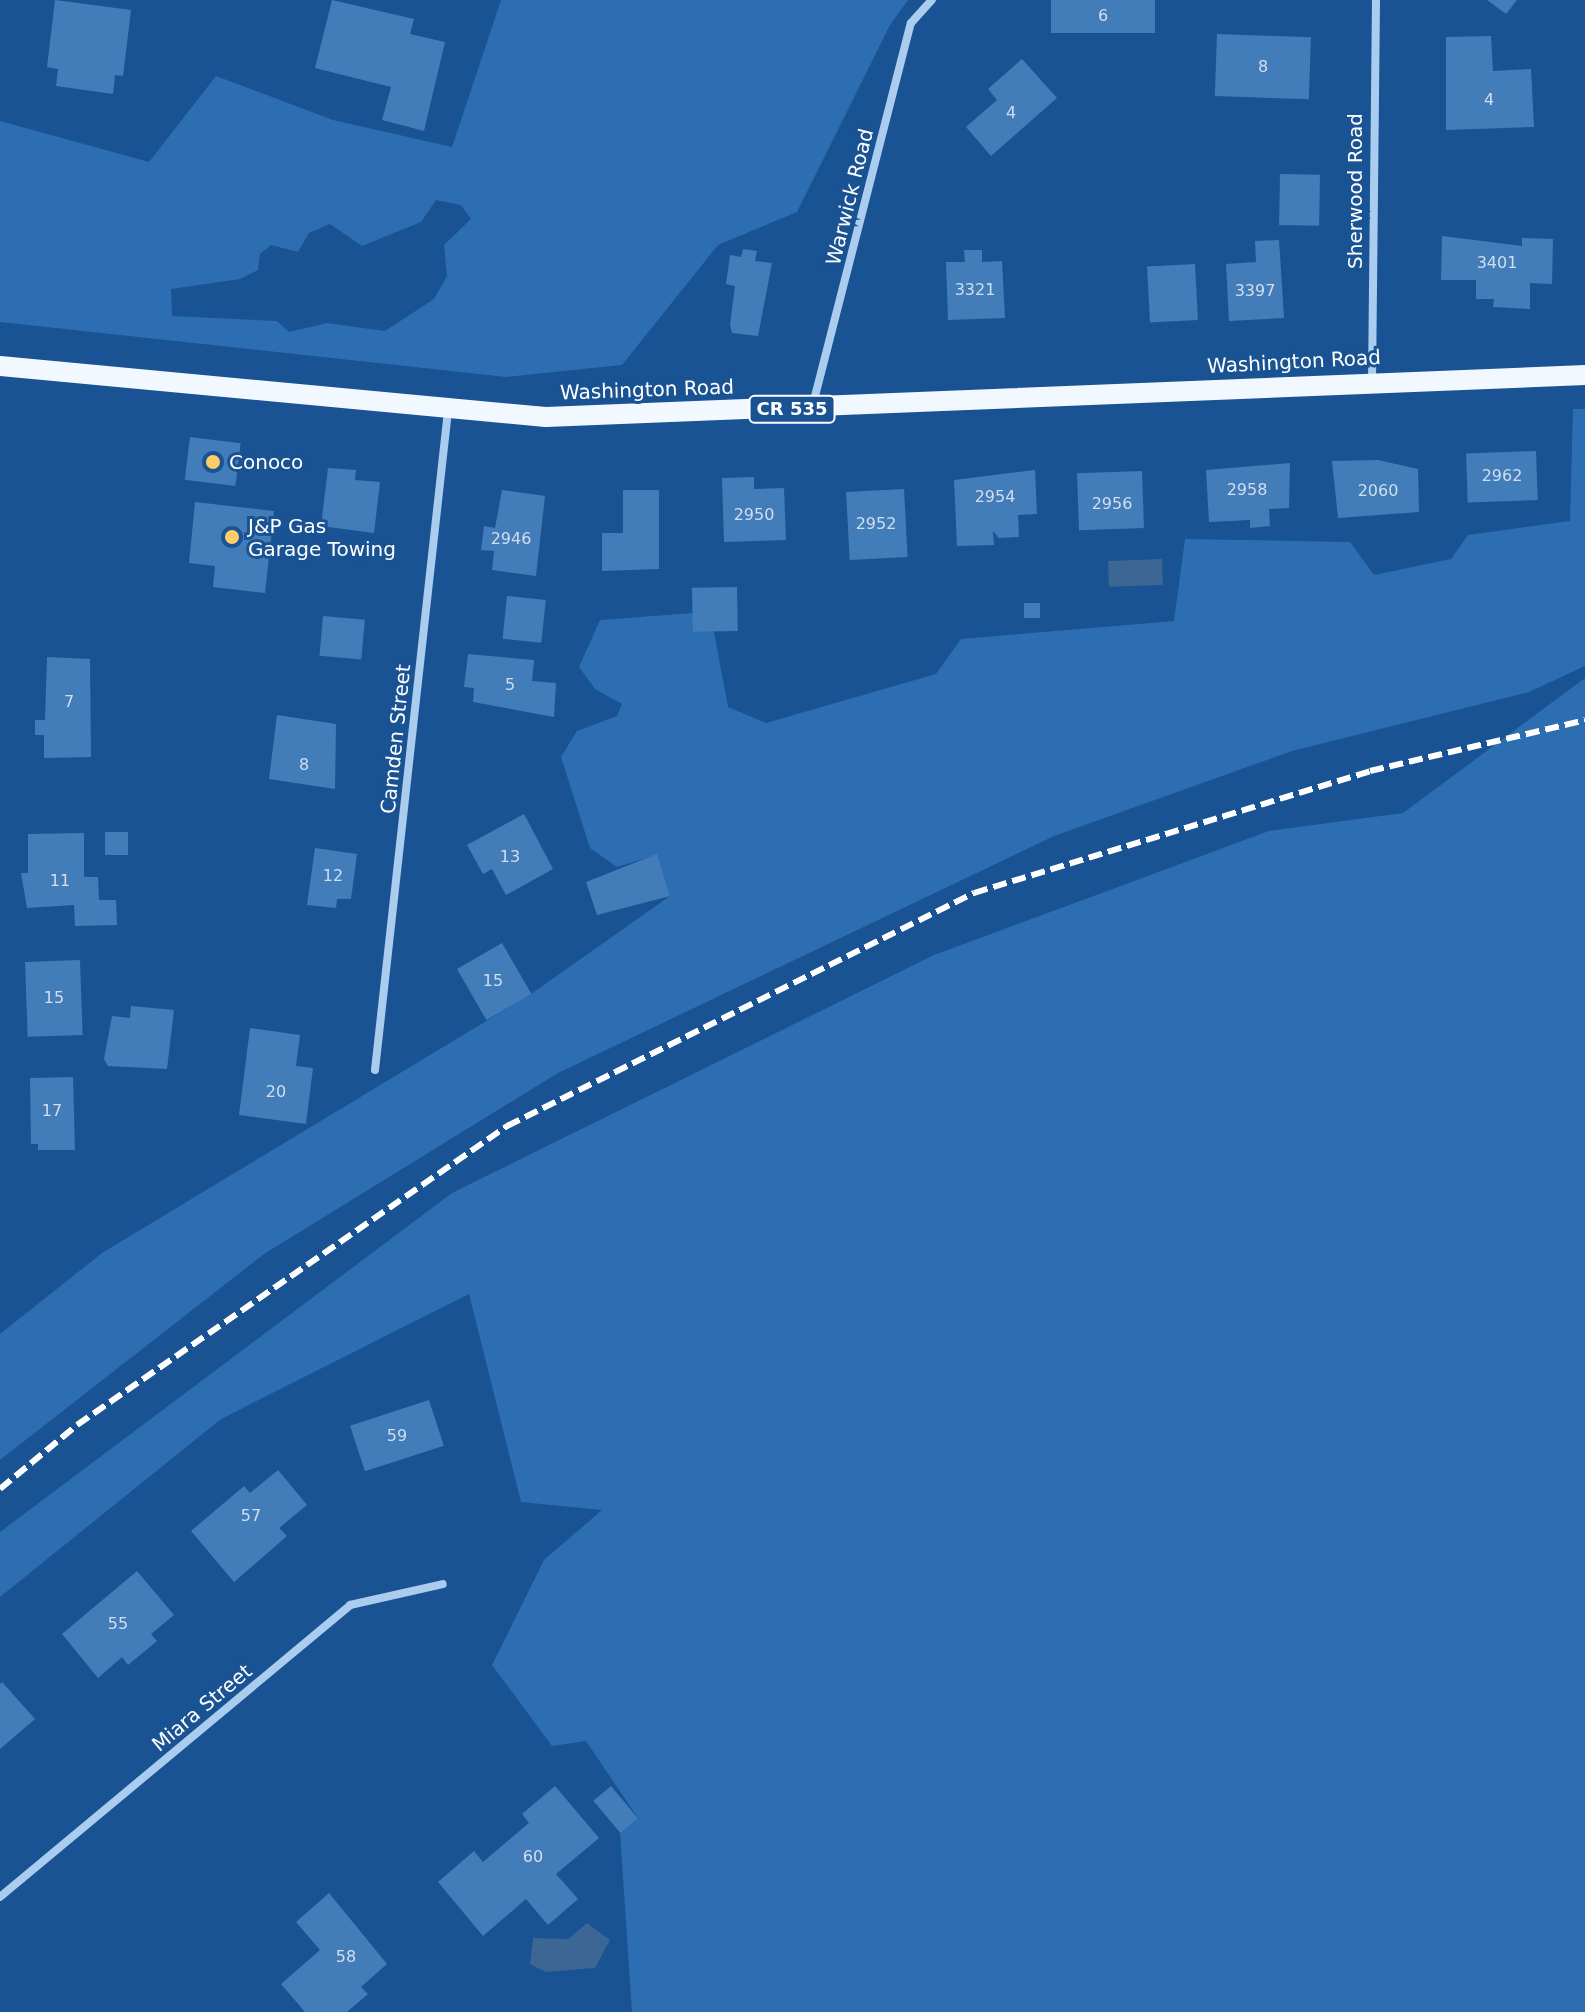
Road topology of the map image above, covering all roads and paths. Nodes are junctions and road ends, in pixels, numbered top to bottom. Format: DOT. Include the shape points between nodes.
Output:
graph roads {
  1 [pos="932,0"];
  2 [pos="1376,0"];
  3 [pos="0,366"];
  4 [pos="1585,375"];
  5 [pos="1372,382"];
  6 [pos="812,409"];
  7 [pos="448,411"];
  8 [pos="375,1070"];
  9 [pos="443,1584"];
  10 [pos="0,1897"];
  1 -- 6 [label="street, Warwick Road" via="911,23"];
  2 -- 5 [label="street, Sherwood Road"];
  3 -- 7 [label="main road, Washington Road / CR 535"];
  4 -- 5 [label="main road, Washington Road / CR 535"];
  5 -- 6 [label="main road, Washington Road / CR 535"];
  6 -- 7 [label="main road, Washington Road / CR 535" via="546,417"];
  7 -- 8 [label="street, Camden Street"];
  9 -- 10 [label="street, Miara Street" via="350,1605"];
}
